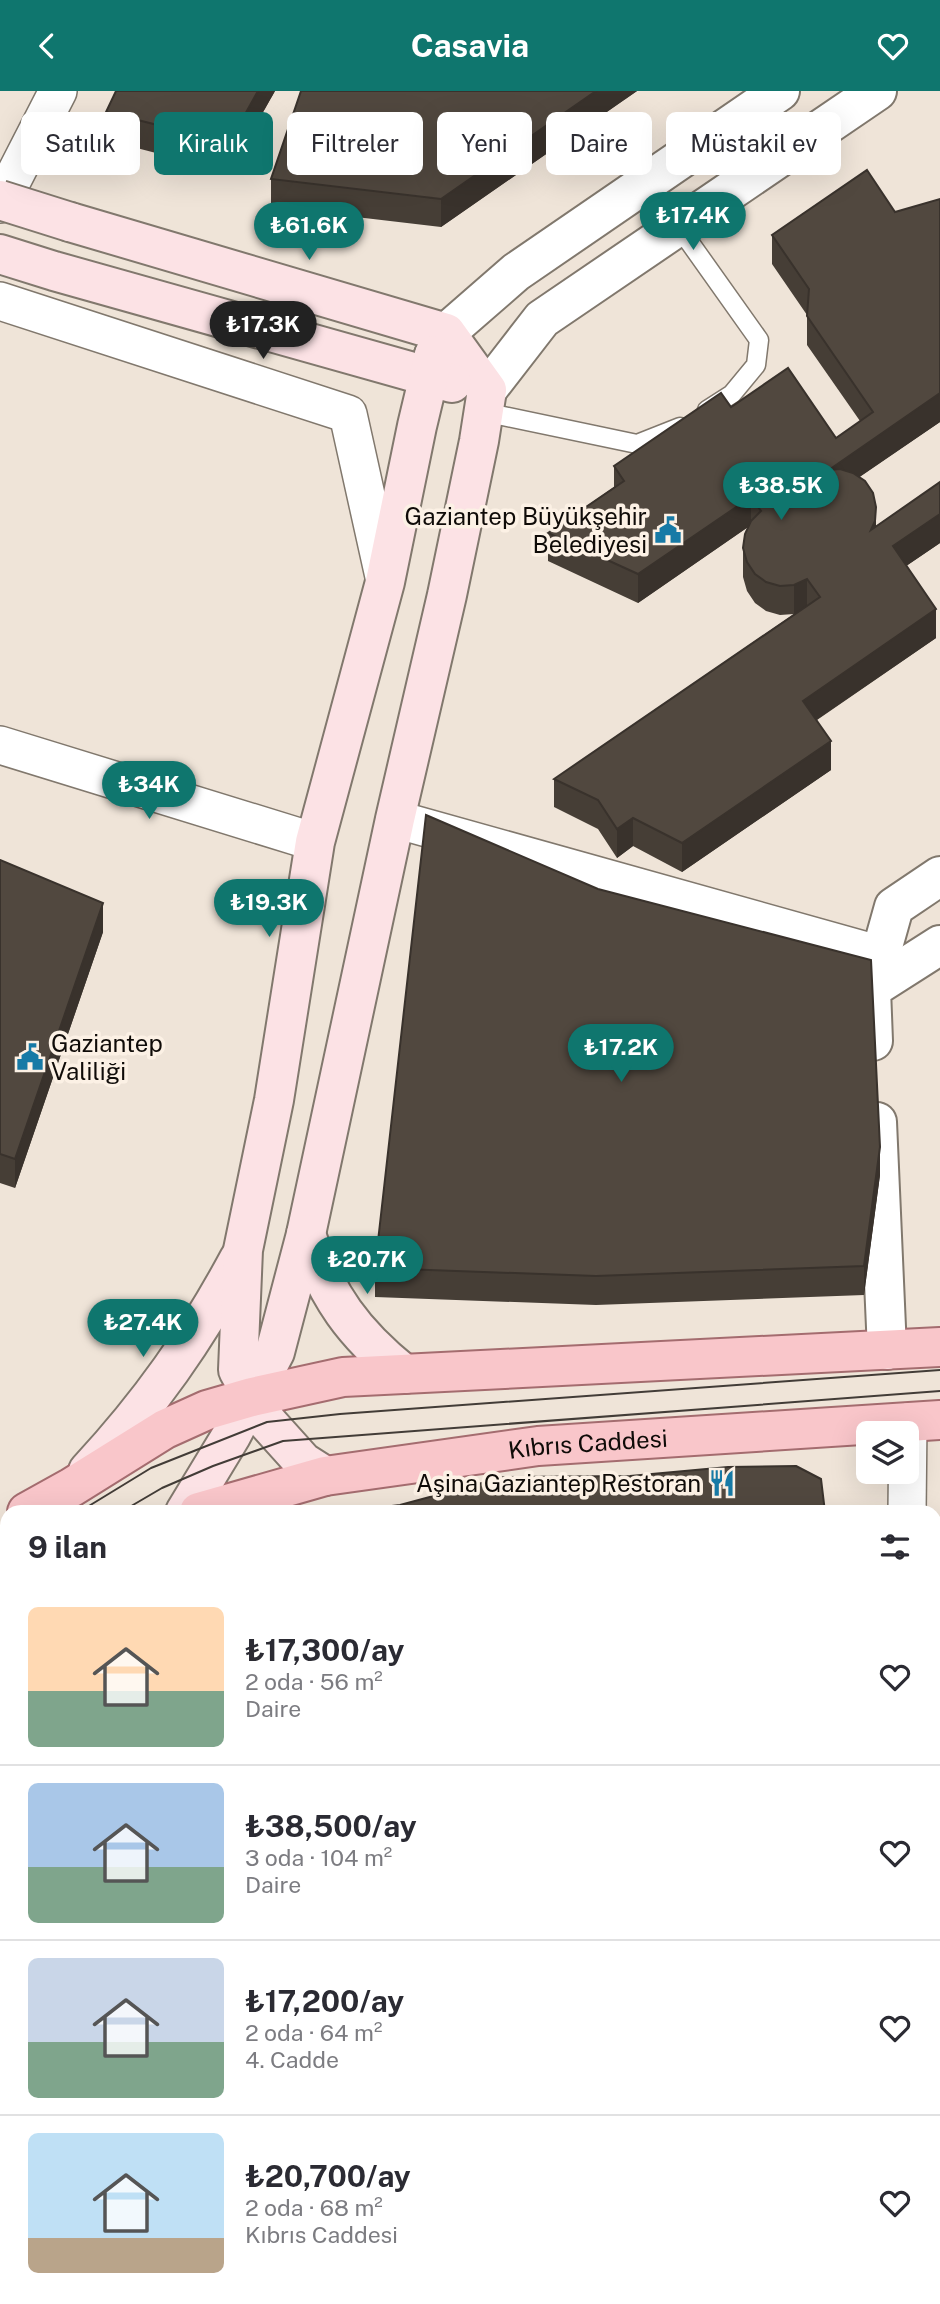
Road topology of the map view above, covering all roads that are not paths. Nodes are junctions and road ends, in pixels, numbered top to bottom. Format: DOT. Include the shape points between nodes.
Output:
graph roads {
  1 [pos="58,91"];
  2 [pos="780,91"];
  3 [pos="877,91"];
  4 [pos="0,202"];
  5 [pos="678,226"];
  6 [pos="0,254"];
  7 [pos="0,301"];
  8 [pos="436,355"];
  9 [pos="485,401"];
  10 [pos="385,582"];
  11 [pos="0,745"];
  12 [pos="395,819"];
  13 [pos="315,842"];
  14 [pos="940,876"];
  15 [pos="940,945"];
  16 [pos="886,970"];
  17 [pos="306,1234"];
  18 [pos="243,1251"];
  19 [pos="940,1347"];
  20 [pos="887,1350"];
  21 [pos="404,1374"];
  22 [pos="252,1397"];
  23 [pos="924,1421"];
  24 [pos="325,1476"];
  25 [pos="72,1487"];
  26 [pos="40,1505"];
  27 [pos="189,1505"];
  28 [pos="224,1505"];
  29 [pos="908,1505"];
  1 -- 4 [label="street"];
  2 -- 8 [label="street" via="516,272"];
  3 -- 5 [label="street"];
  4 -- 8 [label="main road, bridge" via="70,222"];
  5 -- 9 [label="street" via="542,319"];
  5 -- 9 [label="lane" via="759,339 756,365 732,394 680,427 637,444"];
  6 -- 8 [label="main road" via="54,271"];
  7 -- 10 [label="street" via="348,414"];
  8 -- 9 [label="main road"];
  8 -- 10 [label="main road"];
  9 -- 12 [label="main road" via="447,595"];
  10 -- 13 [label="main road"];
  11 -- 13 [label="street"];
  12 -- 16 [label="street"];
  12 -- 17 [label="main road"];
  13 -- 18 [label="main road" via="274,1100"];
  14 -- 16 [label="street" via="894,907"];
  15 -- 16 [label="street"];
  16 -- 20 [label="street" via="875,1076"];
  17 -- 21 [label="main road" via="340,1309 358,1333"];
  17 -- 22 [label="main road" via="275,1352"];
  18 -- 22 [label="main road" via="238,1370"];
  18 -- 25 [label="main road" via="158,1390"];
  19 -- 20 [label="main road"];
  20 -- 21 [label="main road"];
  21 -- 22 [label="main road" via="343,1377"];
  22 -- 24 [label="main road" via="267,1422 303,1462"];
  22 -- 25 [label="main road" via="165,1429"];
  22 -- 27 [label="main road"];
  23 -- 24 [label="main road, Kıbrıs Caddesi" via="538,1446"];
  23 -- 29 [label="street"];
  24 -- 28 [label="main road, Kıbrıs Caddesi"];
  25 -- 26 [label="main road"];
}
